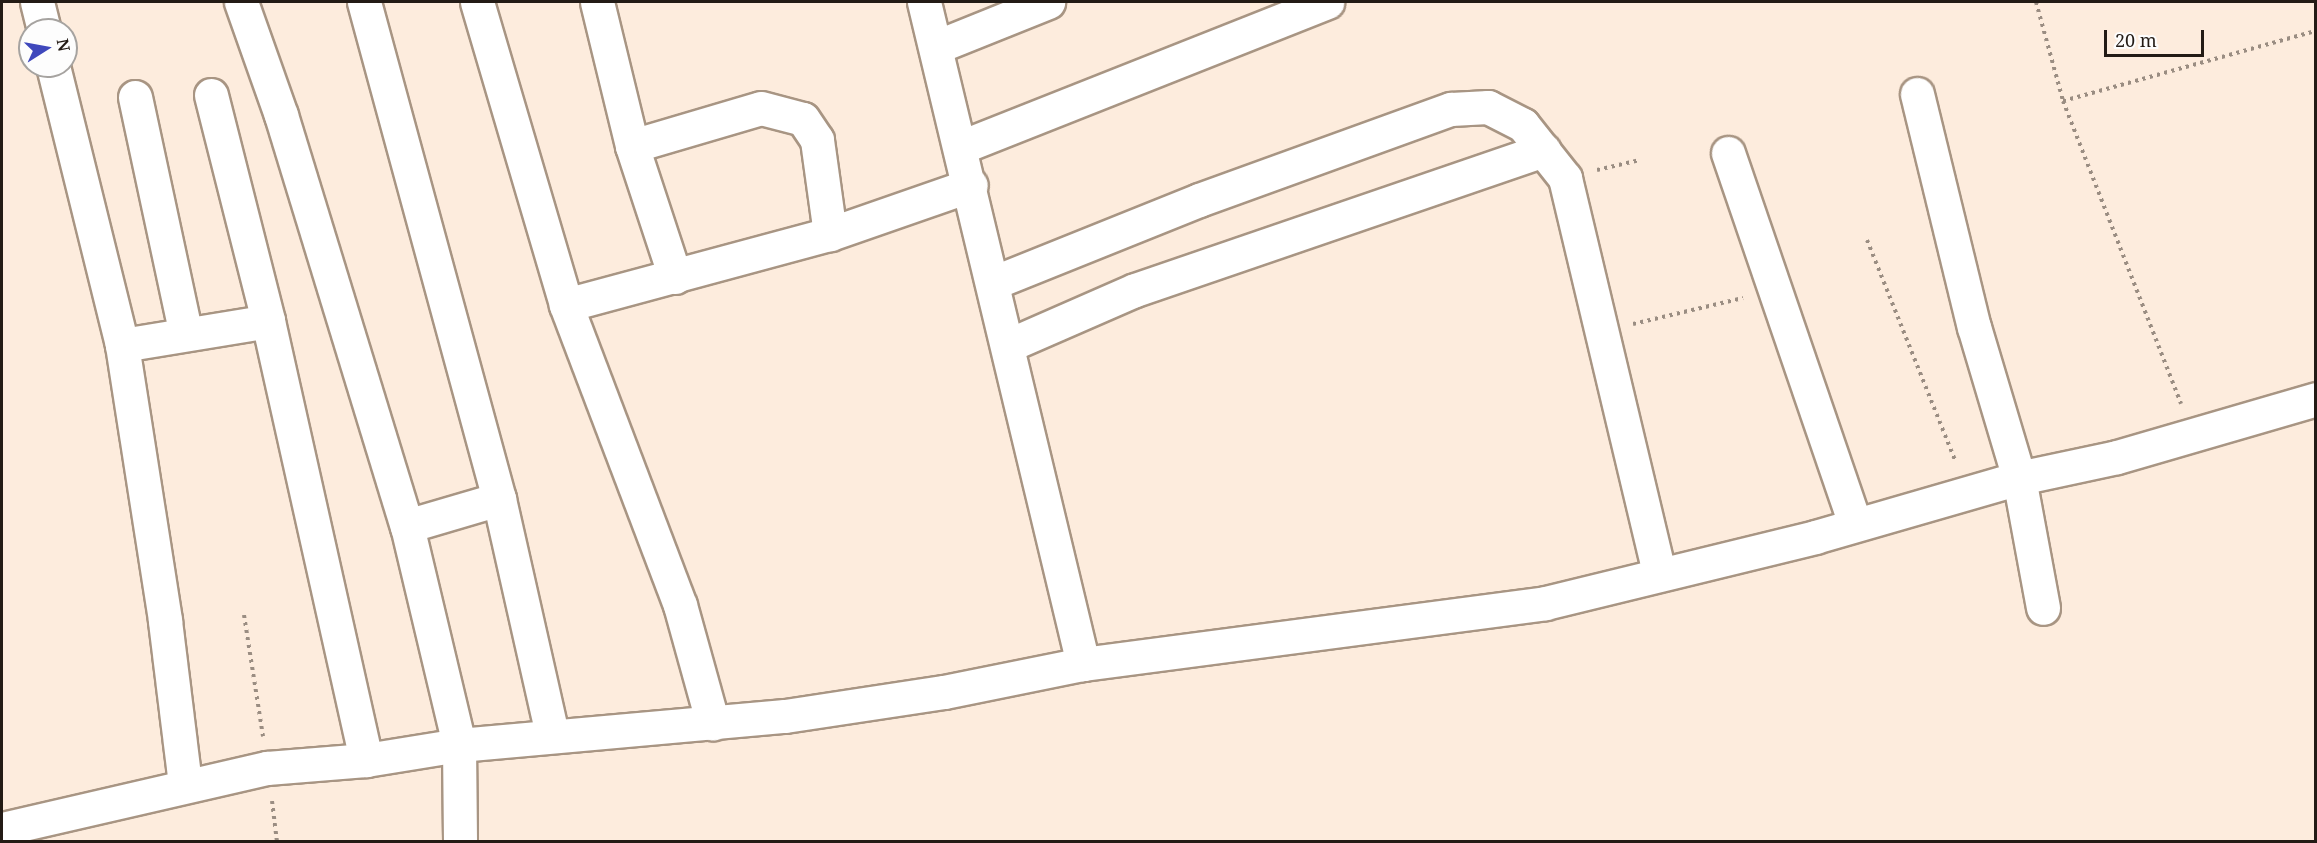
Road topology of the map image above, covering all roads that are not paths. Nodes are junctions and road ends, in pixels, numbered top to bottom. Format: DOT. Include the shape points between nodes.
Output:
graph roads {
  1 [pos="37,2"];
  2 [pos="241,2"];
  3 [pos="364,2"];
  4 [pos="477,2"];
  5 [pos="597,2"];
  6 [pos="924,2"];
  7 [pos="1048,2"];
  8 [pos="1327,2"];
  9 [pos="41,18"];
  10 [pos="936,47"];
  11 [pos="56,78"];
  12 [pos="1917,94"];
  13 [pos="212,95"];
  14 [pos="135,97"];
  15 [pos="632,146"];
  16 [pos="962,147"];
  17 [pos="1544,150"];
  18 [pos="1728,153"];
  19 [pos="971,185"];
  20 [pos="830,234"];
  21 [pos="675,277"];
  22 [pos="994,282"];
  23 [pos="566,305"];
  24 [pos="268,321"];
  25 [pos="186,334"];
  26 [pos="122,345"];
  27 [pos="1009,345"];
  28 [pos="2316,399"];
  29 [pos="2019,478"];
  30 [pos="499,499"];
  31 [pos="1855,524"];
  32 [pos="407,526"];
  33 [pos="1659,574"];
  34 [pos="2043,608"];
  35 [pos="1083,664"];
  36 [pos="713,724"];
  37 [pos="552,735"];
  38 [pos="459,745"];
  39 [pos="366,760"];
  40 [pos="185,785"];
  41 [pos="2,829"];
  42 [pos="460,842"];
  1 -- 9 [label="street"];
  2 -- 32 [label="street" via="281,115"];
  3 -- 30 [label="street"];
  4 -- 23 [label="street"];
  5 -- 15 [label="street"];
  6 -- 10 [label="street"];
  7 -- 10 [label="street"];
  8 -- 16 [label="street"];
  10 -- 16 [label="street"];
  11 -- 26 [label="street"];
  12 -- 29 [label="street" via="1974,327"];
  13 -- 24 [label="street"];
  14 -- 25 [label="street"];
  15 -- 20 [label="street" via="761,108 803,119 818,140"];
  15 -- 21 [label="street"];
  16 -- 19 [label="street"];
  17 -- 22 [label="street" via="1523,125 1488,107 1451,109 1199,200"];
  17 -- 27 [label="street" via="1157,282"];
  17 -- 33 [label="street" via="1565,178"];
  18 -- 31 [label="street"];
  19 -- 20 [label="street"];
  19 -- 22 [label="street"];
  20 -- 21 [label="street"];
  21 -- 23 [label="street"];
  22 -- 27 [label="street"];
  23 -- 36 [label="street" via="681,605"];
  24 -- 25 [label="street"];
  24 -- 39 [label="street"];
  25 -- 26 [label="street"];
  26 -- 40 [label="street" via="165,621"];
  27 -- 35 [label="street"];
  28 -- 29 [label="street" via="2117,457"];
  29 -- 31 [label="street"];
  29 -- 34 [label="street"];
  30 -- 32 [label="street"];
  30 -- 37 [label="street"];
  31 -- 33 [label="street"];
  32 -- 38 [label="street"];
  33 -- 35 [label="street" via="1545,603"];
  35 -- 36 [label="street" via="944,692"];
  36 -- 37 [label="street"];
  37 -- 38 [label="street"];
  38 -- 39 [label="street"];
  38 -- 42 [label="street"];
  39 -- 40 [label="street" via="267,768"];
  40 -- 41 [label="street"];
}
